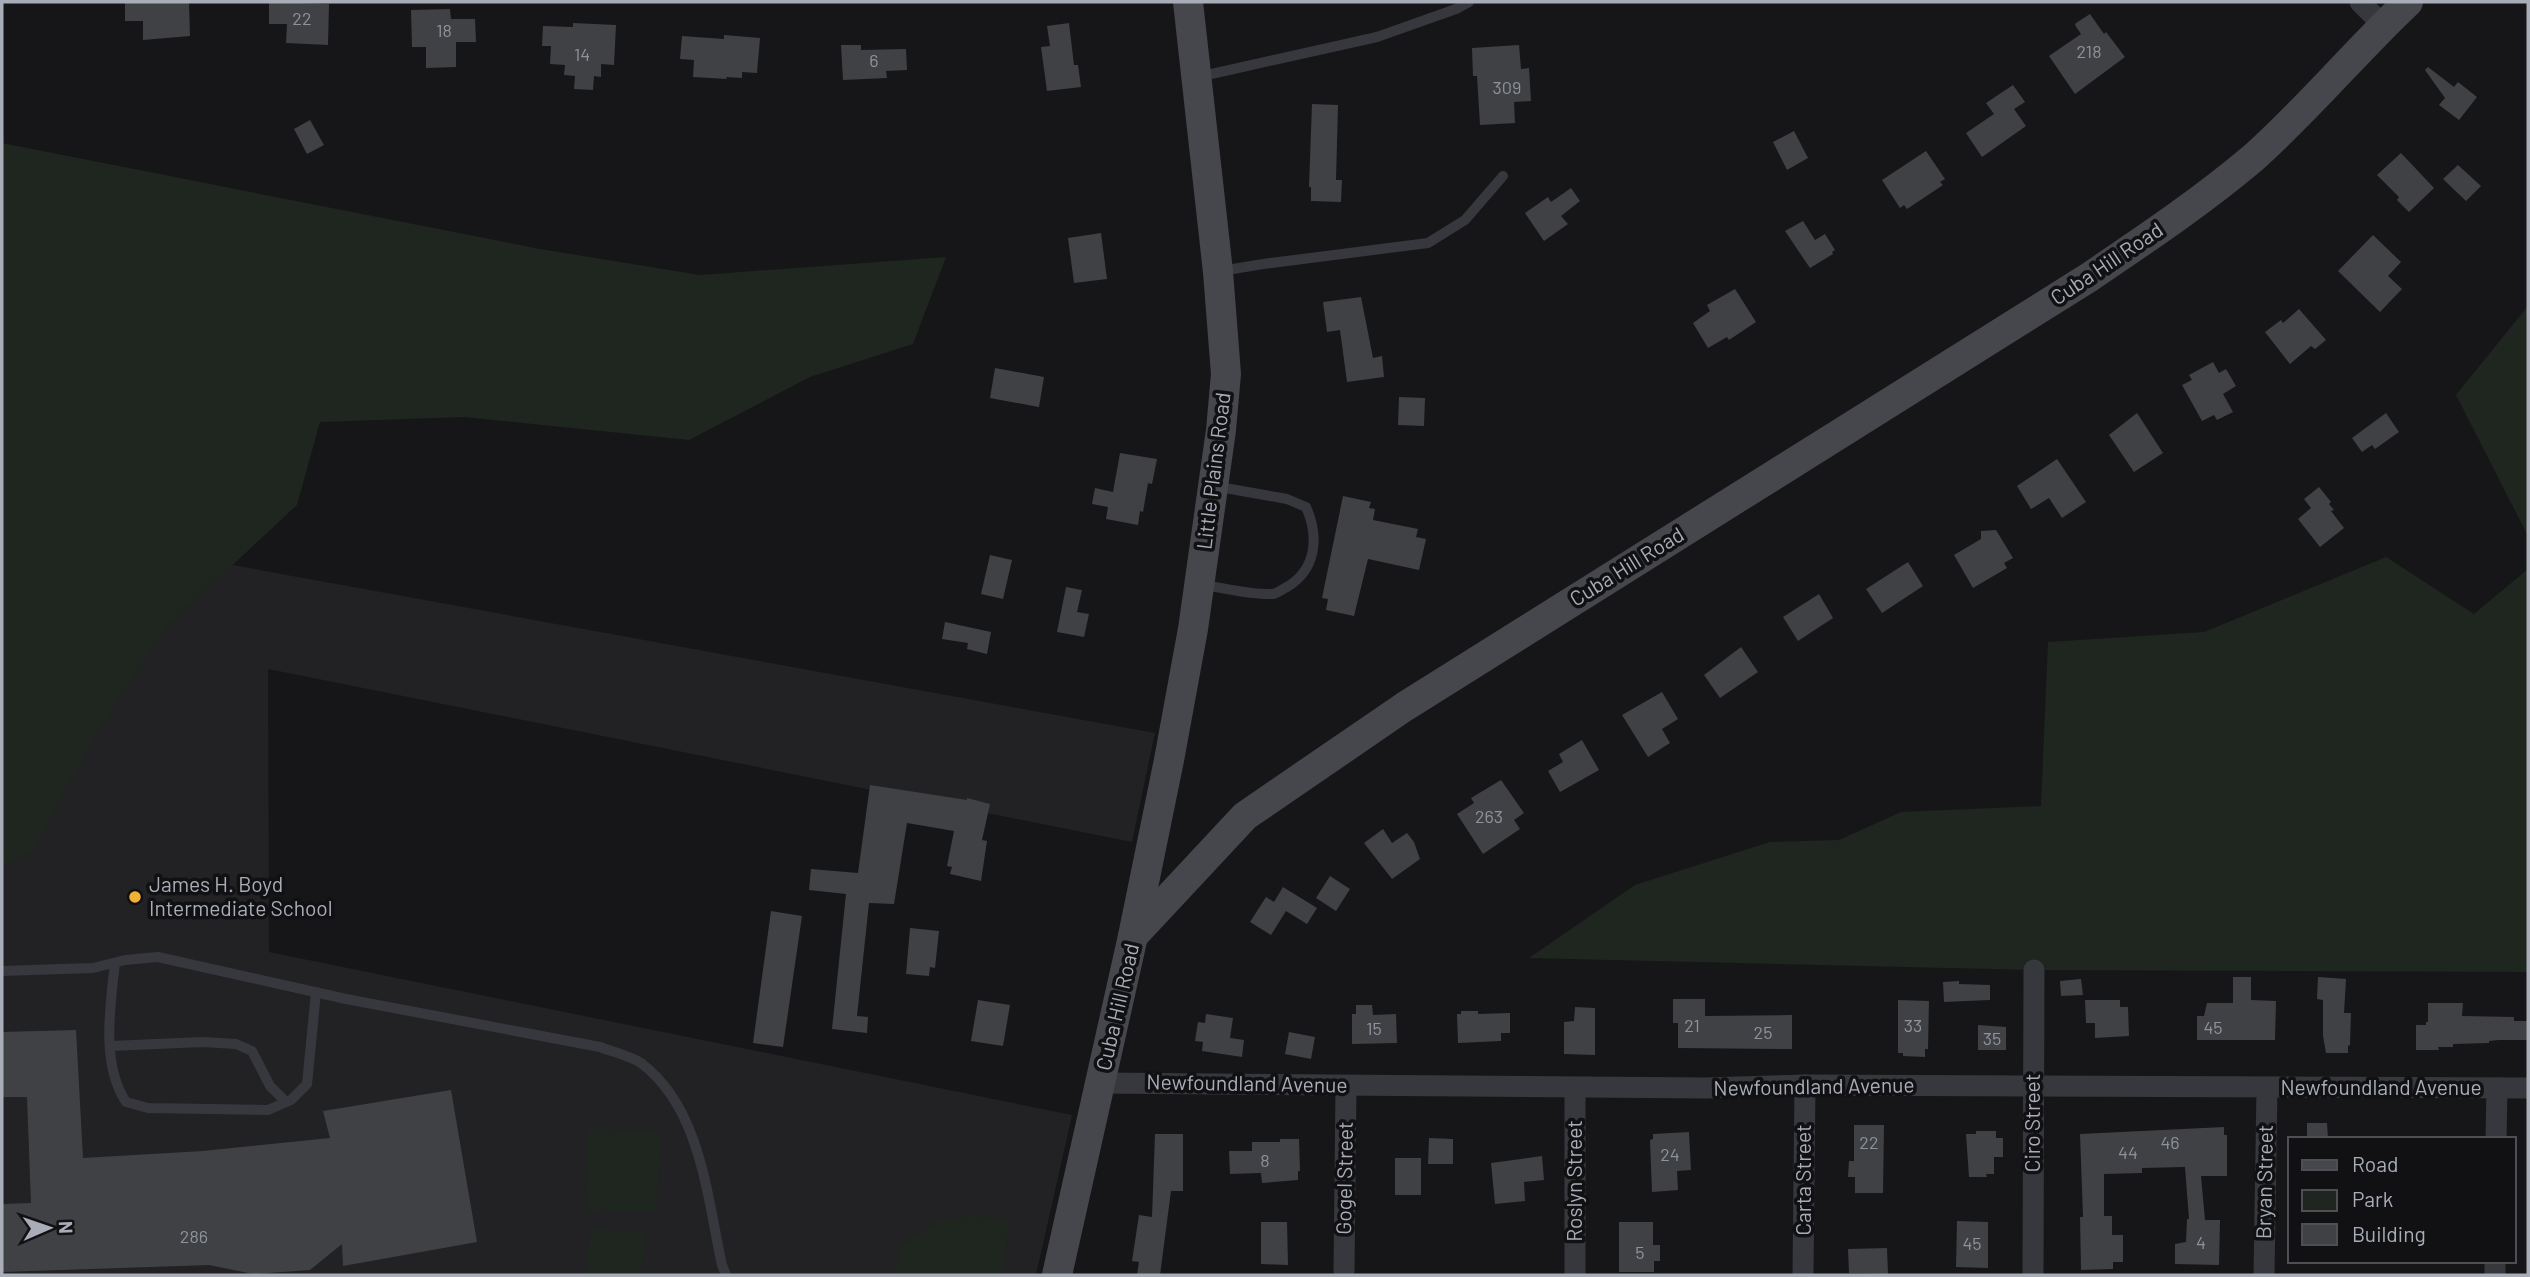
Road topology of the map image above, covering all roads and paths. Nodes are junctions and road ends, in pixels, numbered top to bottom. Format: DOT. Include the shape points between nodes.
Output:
graph roads {
  1 [pos="1188,2"];
  2 [pos="1469,2"];
  3 [pos="2360,2"];
  4 [pos="2408,2"];
  5 [pos="2383,25"];
  6 [pos="1198,77"];
  7 [pos="1503,176"];
  8 [pos="1218,272"];
  9 [pos="1214,486"];
  10 [pos="1199,585"];
  11 [pos="1133,936"];
  12 [pos="115,963"];
  13 [pos="2034,970"];
  14 [pos="2,971"];
  15 [pos="316,992"];
  16 [pos="111,1046"];
  17 [pos="1100,1083"];
  18 [pos="1805,1085"];
  19 [pos="1346,1086"];
  20 [pos="1575,1087"];
  21 [pos="2033,1087"];
  22 [pos="2267,1088"];
  23 [pos="2497,1088"];
  24 [pos="2528,1088"];
  25 [pos="286,1101"];
  26 [pos="2496,1137"];
  27 [pos="1343,1271"];
  28 [pos="726,1275"];
  29 [pos="1057,1275"];
  30 [pos="1575,1275"];
  31 [pos="1804,1275"];
  32 [pos="2033,1275"];
  33 [pos="2264,1275"];
  1 -- 6 [label="main road, Little Plains Road"];
  2 -- 6 [label="lane" via="1377,37"];
  3 -- 5 [label="street"];
  4 -- 5 [label="main road, Cuba Hill Road"];
  5 -- 11 [label="main road, Cuba Hill Road" via="2311,104 2183,213 2088,278 1405,707 1245,816"];
  6 -- 8 [label="main road, Little Plains Road"];
  7 -- 8 [label="lane" via="1465,220 1428,243"];
  8 -- 9 [label="main road, Little Plains Road" via="1226,374"];
  9 -- 10 [label="main road, Little Plains Road"];
  9 -- 10 [label="lane" via="1306,506 1315,544 1308,567 1275,594"];
  10 -- 11 [label="main road, Little Plains Road"];
  11 -- 17 [label="main road, Cuba Hill Road"];
  12 -- 14 [label="lane"];
  12 -- 15 [label="lane" via="158,957"];
  12 -- 16 [label="lane"];
  13 -- 21 [label="street, Ciro Street"];
  15 -- 25 [label="lane" via="307,1084"];
  15 -- 28 [label="lane" via="600,1047 638,1062 662,1082 682,1110 701,1167"];
  16 -- 25 [label="lane" via="236,1044 252,1051 270,1086"];
  16 -- 25 [label="lane" via="116,1086 126,1102 148,1108 268,1110"];
  17 -- 19 [label="street, Newfoundland Avenue"];
  17 -- 29 [label="main road, Cuba Hill Road"];
  18 -- 20 [label="street, Newfoundland Avenue"];
  18 -- 21 [label="street, Newfoundland Avenue"];
  18 -- 31 [label="street, Carta Street"];
  19 -- 20 [label="street, Newfoundland Avenue"];
  19 -- 27 [label="street, Gogel Street"];
  20 -- 30 [label="street, Roslyn Street"];
  21 -- 22 [label="street, Newfoundland Avenue"];
  21 -- 32 [label="street, Ciro Street"];
  22 -- 23 [label="street, Newfoundland Avenue"];
  22 -- 33 [label="street, Bryan Street"];
  23 -- 24 [label="street, Newfoundland Avenue"];
  23 -- 26 [label="street"];
}
